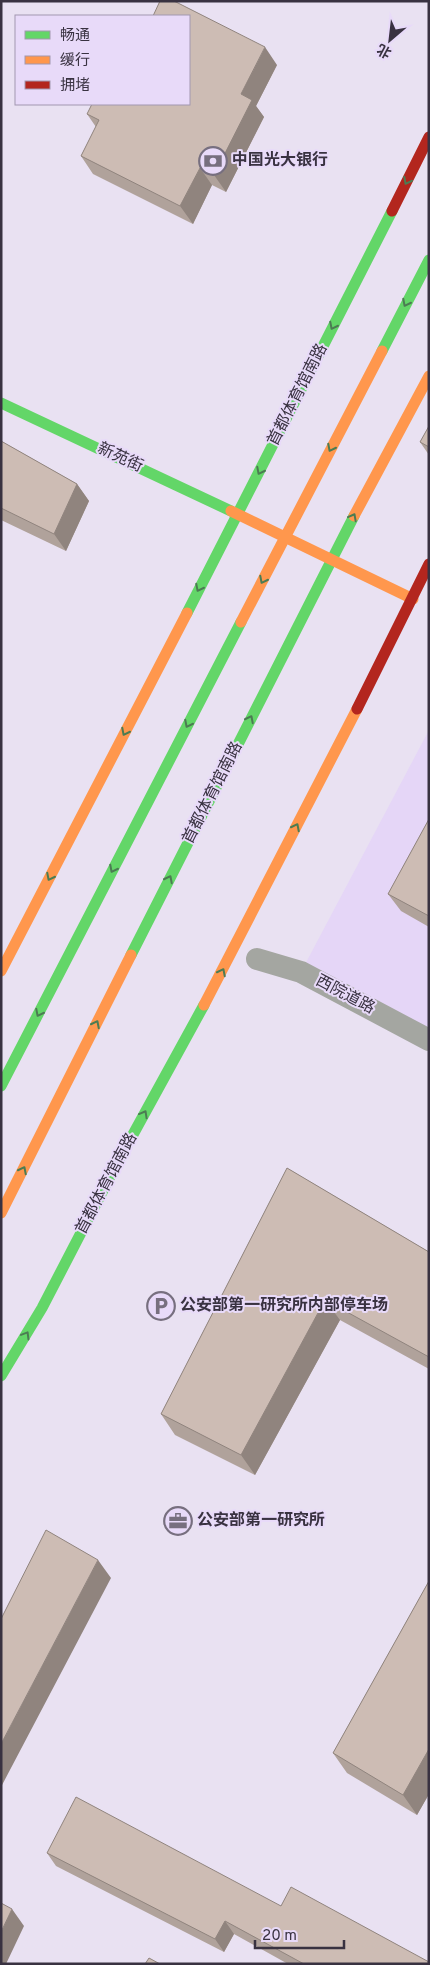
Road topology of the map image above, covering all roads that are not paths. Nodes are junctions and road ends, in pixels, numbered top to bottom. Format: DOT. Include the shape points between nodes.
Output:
graph roads {
  1 [pos="429,137"];
  2 [pos="429,260"];
  3 [pos="429,376"];
  4 [pos="1,403"];
  5 [pos="238,514"];
  6 [pos="285,537"];
  7 [pos="330,560"];
  8 [pos="429,564"];
  9 [pos="413,599"];
  10 [pos="257,959"];
  11 [pos="1,971"];
  12 [pos="429,1040"];
  13 [pos="1,1086"];
  14 [pos="1,1213"];
  15 [pos="1,1376"];
  1 -- 5 [label="street, 首都体育馆南路, one-way"];
  2 -- 6 [label="street, one-way"];
  7 -- 3 [label="street, 首都体育馆南路, one-way"];
  4 -- 5 [label="street, 新苑街"];
  5 -- 6 [label="street, 新苑街"];
  5 -- 11 [label="street, 首都体育馆南路, one-way"];
  6 -- 7 [label="street, 新苑街"];
  6 -- 13 [label="street, one-way"];
  7 -- 9 [label="street, 新苑街"];
  14 -- 7 [label="street, 首都体育馆南路, one-way"];
  8 -- 9 [label="street, 首都体育馆南路"];
  15 -- 9 [label="street, 首都体育馆南路, one-way" via="42,1308 217,982"];
  10 -- 12 [label="street, 西院道路" via="301,972"];
}
